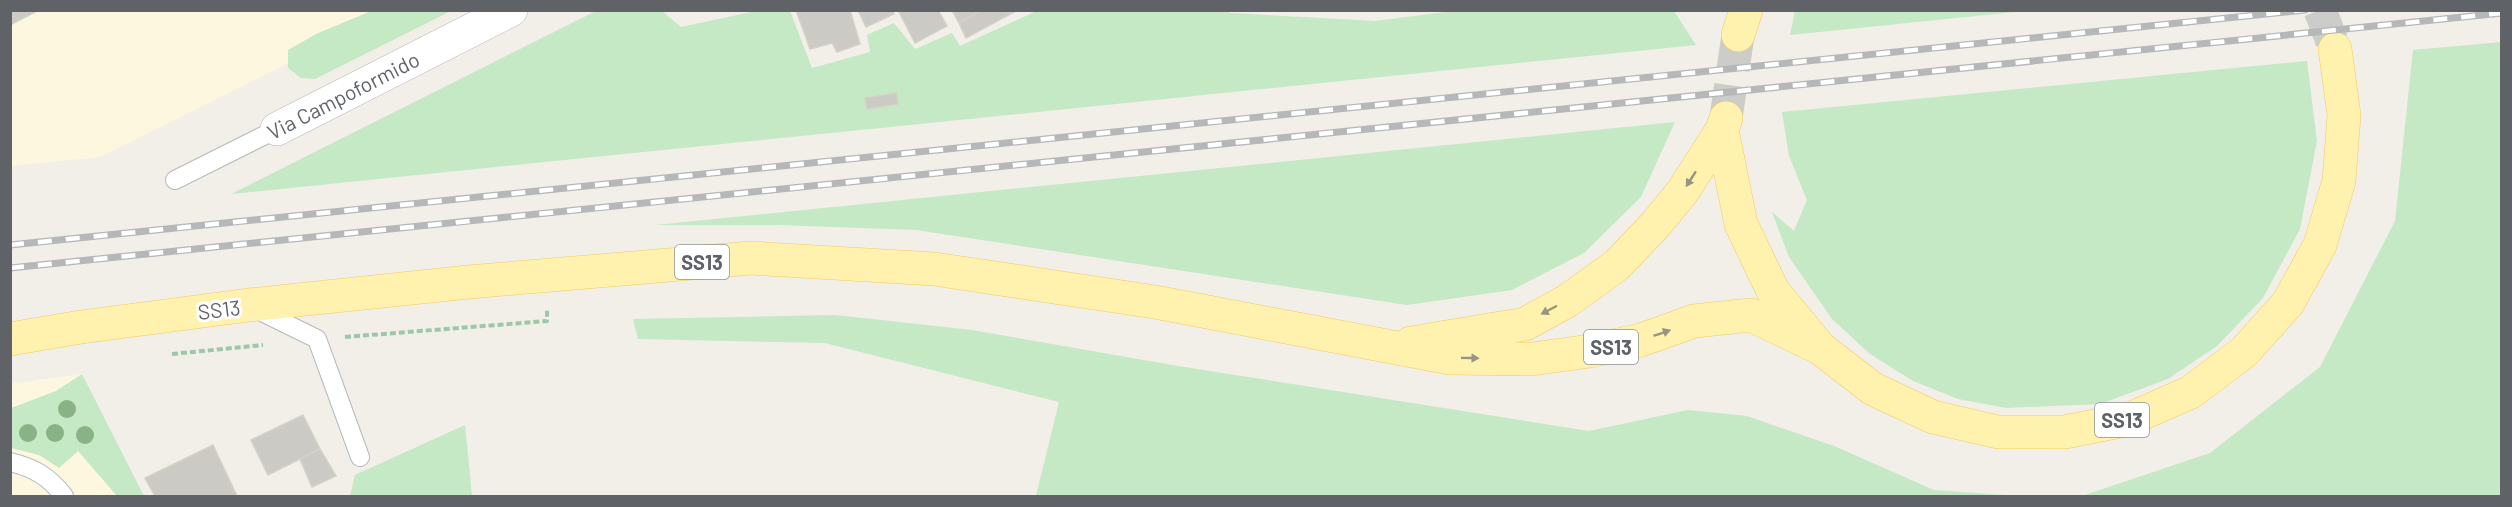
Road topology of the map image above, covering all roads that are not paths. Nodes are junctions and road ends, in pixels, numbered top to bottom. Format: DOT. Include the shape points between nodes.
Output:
graph roads {
  1 [pos="511,10"];
  2 [pos="2335,49"];
  3 [pos="277,129"];
  4 [pos="175,180"];
  5 [pos="249,305"];
  6 [pos="10,339"];
  7 [pos="1392,347"];
  8 [pos="1820,348"];
  9 [pos="360,457"];
  10 [pos="10,462"];
  11 [pos="64,496"];
  1 -- 3 [label="street, Via Campoformido"];
  2 -- 8 [label="main road, SS13" via="2344,115 2340,170 2320,244 2288,303 2244,352 2191,392 2130,419 2065,432 1998,432 1934,417 1873,389"];
  3 -- 4 [label="lane, Via Campoformido"];
  5 -- 6 [label="main road, SS13 / SS13"];
  5 -- 7 [label="main road, SS13 / SS13" via="751,258 934,269 1155,302"];
  5 -- 9 [label="lane" via="317,339"];
  7 -- 8 [label="main road, SS13, one-way" via="1450,358 1532,359 1641,340 1694,321 1751,315"];
  8 -- 7 [label="main road, SS13, one-way" via="1773,291 1740,224 1724,124 1683,191 1656,224 1617,265 1567,301 1525,324"];
  10 -- 11 [label="lane" via="30,467 50,479"];
}
